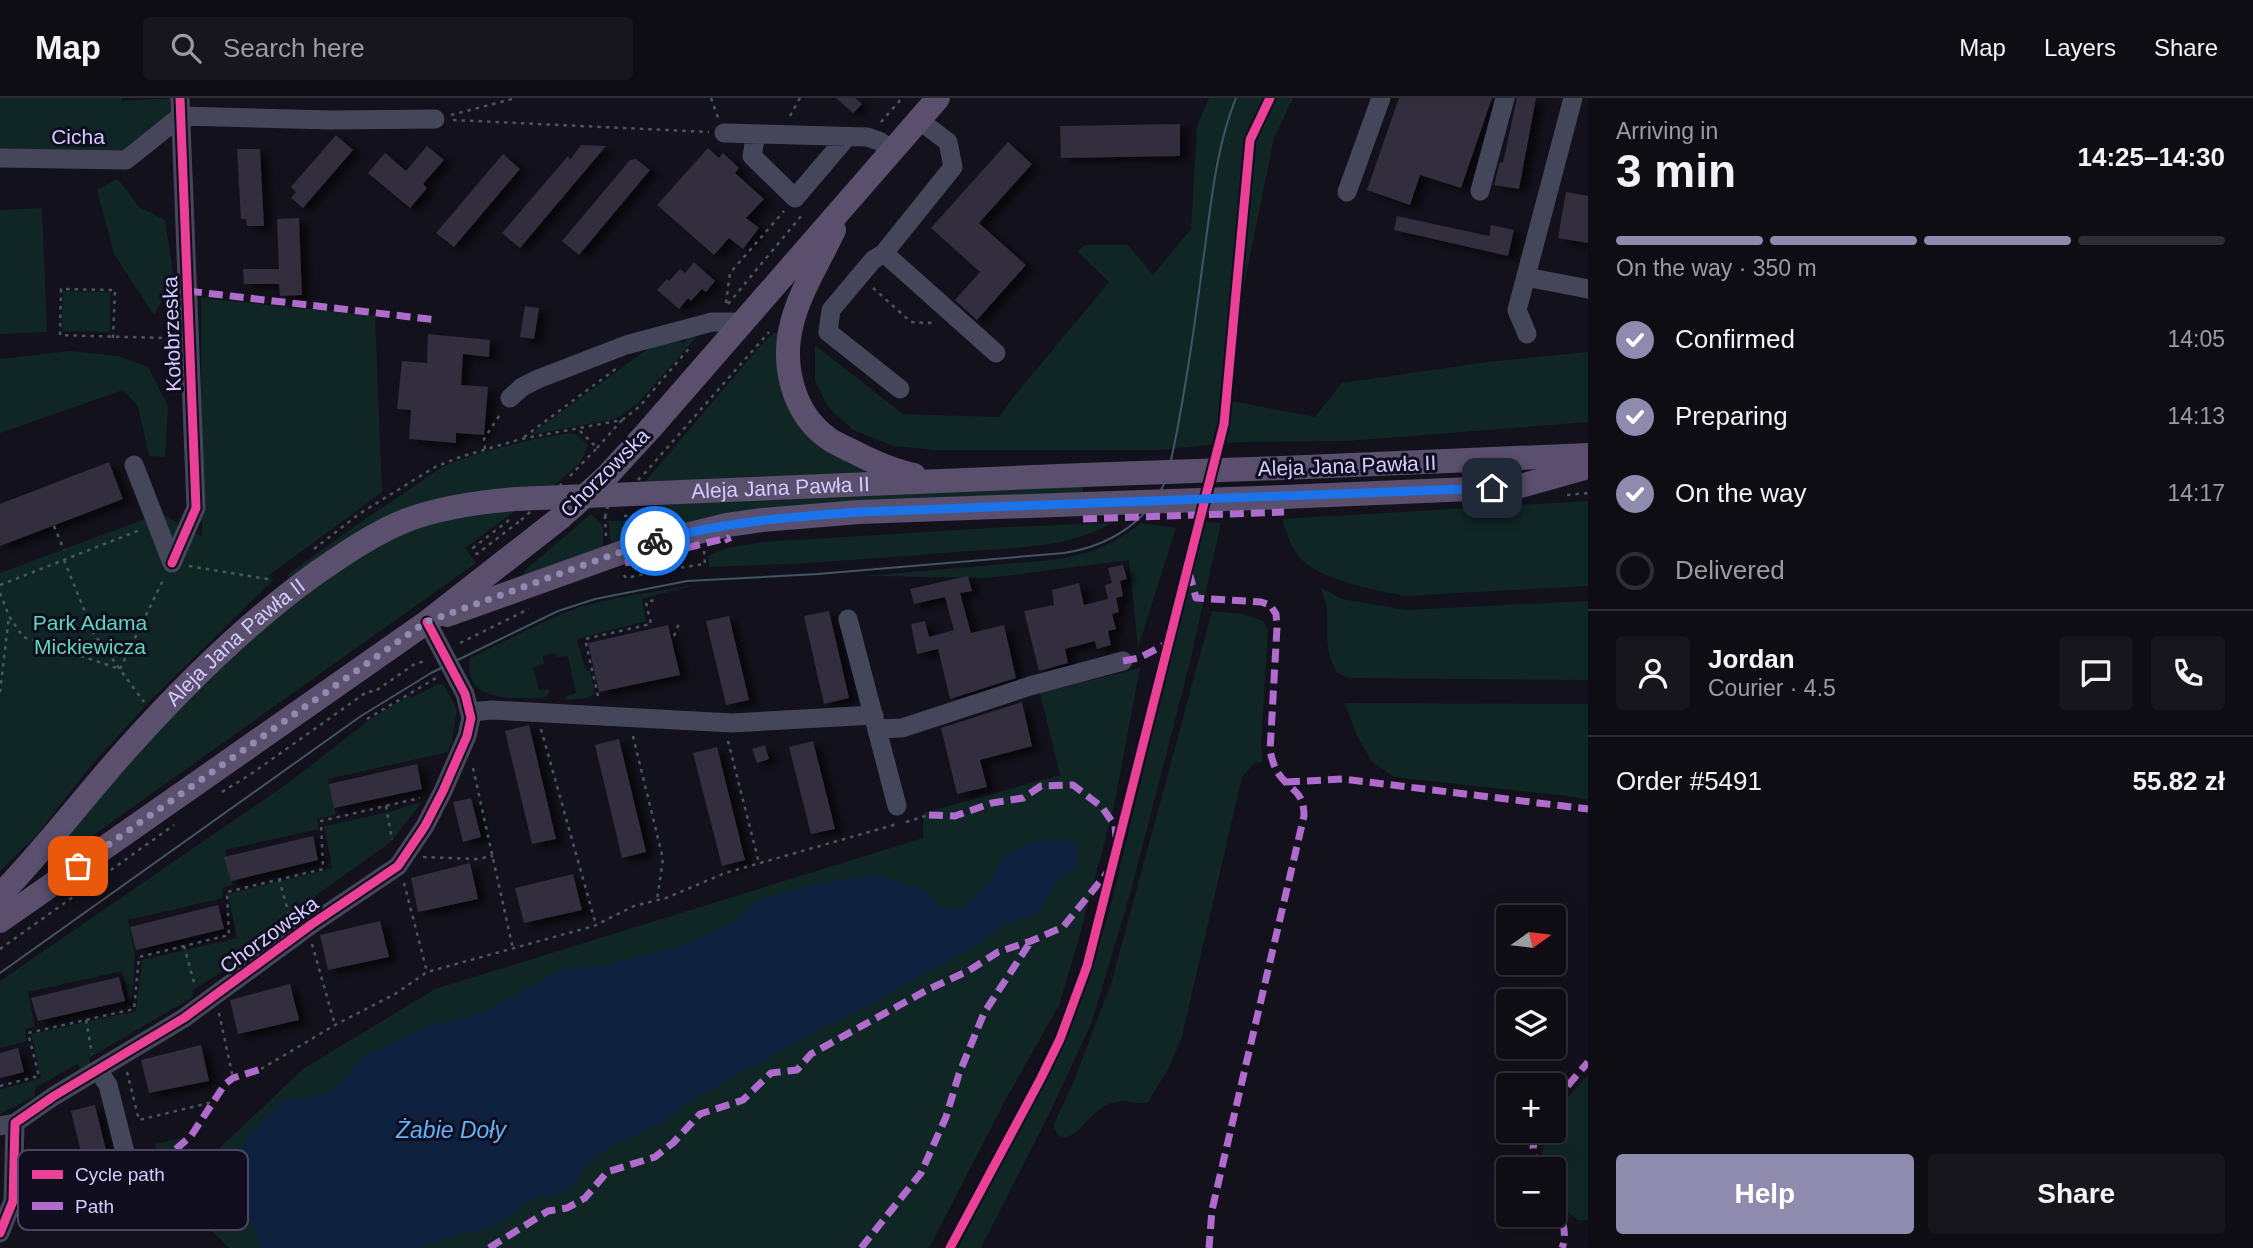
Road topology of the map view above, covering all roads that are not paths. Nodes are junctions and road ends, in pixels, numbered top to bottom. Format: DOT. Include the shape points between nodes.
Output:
graph roads {
  1 [pos="938,98"];
  2 [pos="1381,98"];
  3 [pos="1505,98"];
  4 [pos="1573,98"];
  5 [pos="181,107"];
  6 [pos="436,119"];
  7 [pos="919,120"];
  8 [pos="724,133"];
  9 [pos="756,134"];
  10 [pos="846,138"];
  11 [pos="892,149"];
  12 [pos="0,158"];
  13 [pos="1480,191"];
  14 [pos="1347,192"];
  15 [pos="848,200"];
  16 [pos="884,253"];
  17 [pos="1526,277"];
  18 [pos="1588,289"];
  19 [pos="744,322"];
  20 [pos="1527,334"];
  21 [pos="996,354"];
  22 [pos="900,390"];
  23 [pos="510,398"];
  24 [pos="1588,455"];
  25 [pos="134,465"];
  26 [pos="1588,467"];
  27 [pos="942,480"];
  28 [pos="848,620"];
  29 [pos="426,622"];
  30 [pos="1123,661"];
  31 [pos="471,712"];
  32 [pos="876,722"];
  33 [pos="897,806"];
  34 [pos="0,895"];
  35 [pos="0,921"];
  36 [pos="98,1070"];
  37 [pos="8,1124"];
  38 [pos="120,1150"];
  39 [pos="0,1233"];
  1 -- 7 [label="main road, Chorzowska"];
  2 -- 14 [label="street"];
  3 -- 13 [label="street"];
  4 -- 17 [label="street"];
  5 -- 6 [label="street" via="331,120"];
  5 -- 12 [label="street, Cicha" via="126,160"];
  5 -- 25 [label="street, Kołobrzeska" via="196,508 172,563"];
  7 -- 11 [label="main road, Chorzowska"];
  7 -- 16 [label="street" via="948,142 953,167"];
  8 -- 9 [label="street"];
  9 -- 10 [label="street"];
  9 -- 10 [label="street" via="752,156 795,198"];
  10 -- 11 [label="street" via="867,137"];
  11 -- 15 [label="main road, Chorzowska"];
  15 -- 19 [label="main road, Chorzowska"];
  15 -- 27 [label="main road" via="791,325 792,388 806,417 829,439 899,472"];
  16 -- 21 [label="street"];
  16 -- 22 [label="street" via="831,310 828,332"];
  17 -- 18 [label="street"];
  17 -- 20 [label="street" via="1517,310"];
  19 -- 23 [label="street" via="712,321 626,345 538,379"];
  19 -- 29 [label="main road, Chorzowska, bridge" via="604,478"];
  24 -- 27 [label="main road, Aleja Jana Pawła II, bridge"];
  26 -- 29 [label="main road, Aleja Jana Pawła II, bridge" via="1517,487 859,512 762,520 637,547"];
  27 -- 34 [label="main road, Aleja Jana Pawła II" via="516,499 454,506 405,521 332,562 257,618 163,710"];
  28 -- 32 [label="street"];
  29 -- 31 [label="street"];
  29 -- 35 [label="main road, Chorzowska"];
  30 -- 32 [label="street" via="902,728"];
  31 -- 32 [label="street" via="732,723"];
  31 -- 36 [label="street, Chorzowska" via="467,736 443,791 398,866 312,924 209,1009"];
  32 -- 33 [label="street"];
  36 -- 37 [label="street, Chorzowska"];
  36 -- 38 [label="street" via="108,1085"];
  37 -- 39 [label="street" via="13,1201"];
}
